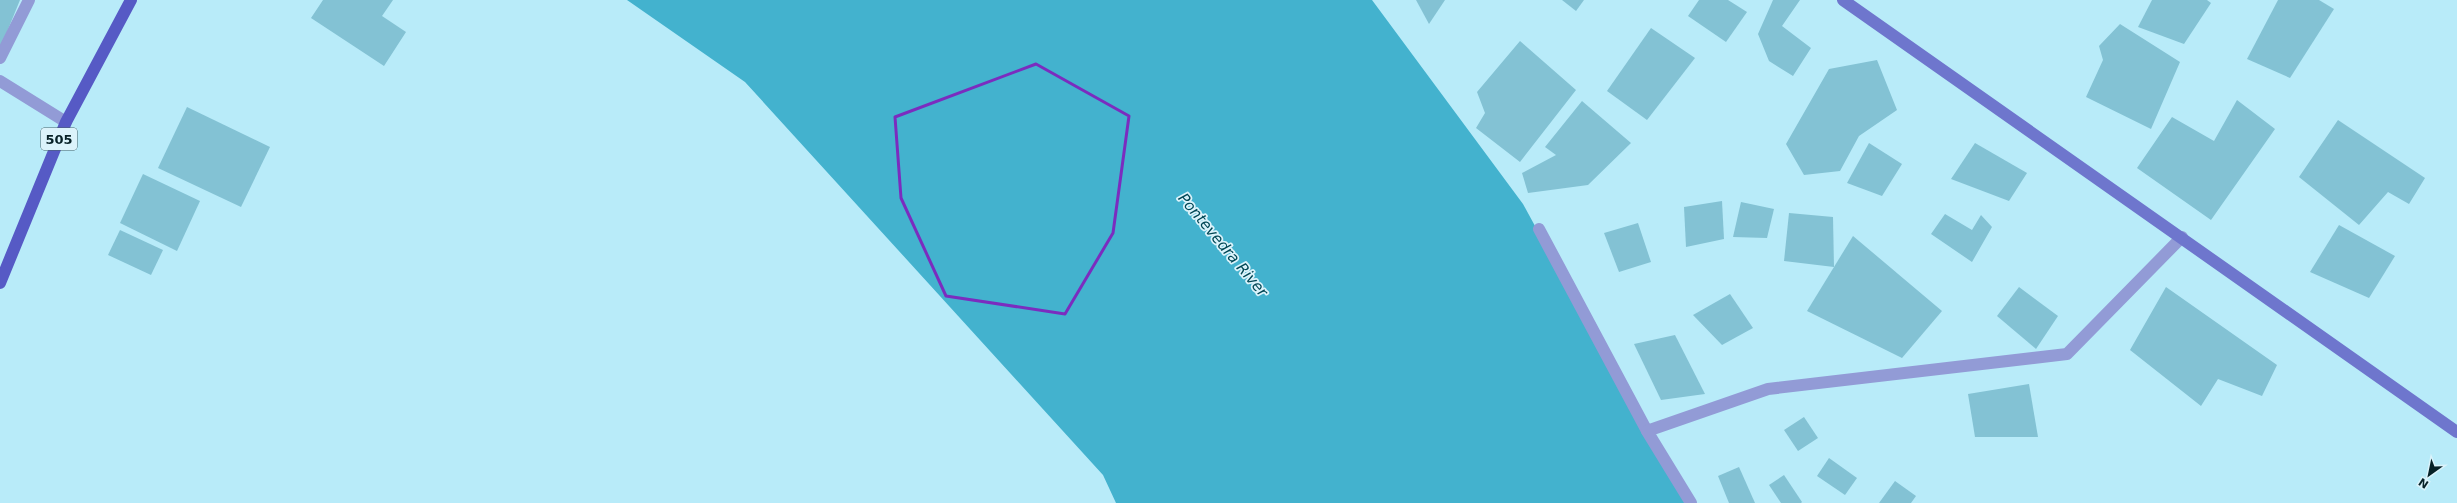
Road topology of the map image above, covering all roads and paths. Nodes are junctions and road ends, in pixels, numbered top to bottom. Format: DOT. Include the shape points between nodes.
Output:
graph roads {
  1 [pos="29,0"];
  2 [pos="131,0"];
  3 [pos="1843,0"];
  4 [pos="0,58"];
  5 [pos="0,81"];
  6 [pos="66,122"];
  7 [pos="1539,229"];
  8 [pos="2182,237"];
  9 [pos="0,284"];
  10 [pos="1648,431"];
  11 [pos="2457,432"];
  12 [pos="1691,503"];
  1 -- 4 [label="street"];
  2 -- 6 [label="main road, 505"];
  3 -- 8 [label="main road"];
  5 -- 6 [label="street"];
  6 -- 9 [label="main road, 505"];
  7 -- 10 [label="street"];
  8 -- 10 [label="street" via="2067,354 1768,389"];
  8 -- 11 [label="main road"];
  10 -- 12 [label="street"];
}
